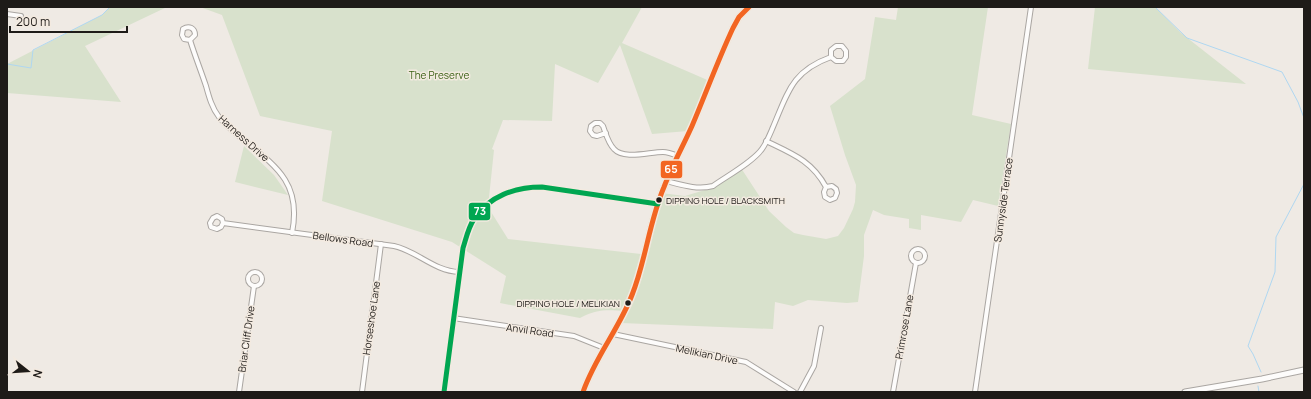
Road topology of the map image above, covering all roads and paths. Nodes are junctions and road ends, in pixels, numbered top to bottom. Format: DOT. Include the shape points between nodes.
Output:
graph roads {
  1 [pos="749,7"];
  2 [pos="1031,7"];
  3 [pos="7,14"];
  4 [pos="21,16"];
  5 [pos="190,40"];
  6 [pos="831,56"];
  7 [pos="606,133"];
  8 [pos="766,141"];
  9 [pos="678,156"];
  10 [pos="666,181"];
  11 [pos="826,187"];
  12 [pos="658,204"];
  13 [pos="223,223"];
  14 [pos="292,233"];
  15 [pos="381,244"];
  16 [pos="916,263"];
  17 [pos="459,272"];
  18 [pos="254,286"];
  19 [pos="453,318"];
  20 [pos="821,328"];
  21 [pos="613,334"];
  22 [pos="604,348"];
  23 [pos="1304,370"];
  24 [pos="239,392"];
  25 [pos="362,392"];
  26 [pos="444,392"];
  27 [pos="583,392"];
  28 [pos="794,392"];
  29 [pos="800,392"];
  30 [pos="893,392"];
  31 [pos="975,392"];
  32 [pos="1185,392"];
  1 -- 9 [label="main road" via="733,28"];
  2 -- 31 [label="street, Sunnyside Terrace"];
  3 -- 4 [label="street"];
  5 -- 14 [label="street, Harness Drive" via="219,117 232,131 271,162 287,183 295,208"];
  6 -- 6 [label="street" via="834,61 841,61 846,56 846,51 843,47 836,46 831,50"];
  6 -- 8 [label="street" via="810,66 795,79"];
  7 -- 9 [label="street" via="614,149 620,153 627,155 663,152"];
  8 -- 10 [label="street" via="762,150 753,159 713,186 698,188"];
  8 -- 11 [label="street" via="803,160 818,174"];
  9 -- 10 [label="main road"];
  10 -- 12 [label="main road"];
  12 -- 17 [label="street" via="542,187 508,192 490,203 474,220 462,248"];
  12 -- 21 [label="main road" via="637,283"];
  13 -- 14 [label="street, Bellows Road"];
  14 -- 15 [label="street, Bellows Road"];
  15 -- 17 [label="street, Bellows Road" via="403,249 439,268"];
  15 -- 25 [label="street, Horseshoe Lane"];
  16 -- 30 [label="street, Primrose Lane"];
  17 -- 19 [label="street"];
  18 -- 24 [label="street, Briar Cliff Drive"];
  19 -- 22 [label="street, Anvil Road" via="574,336"];
  19 -- 26 [label="street"];
  20 -- 29 [label="street" via="814,366"];
  21 -- 22 [label="main road"];
  21 -- 28 [label="street, Melikian Drive" via="746,362"];
  22 -- 27 [label="main road"];
  23 -- 32 [label="main road"];
}
